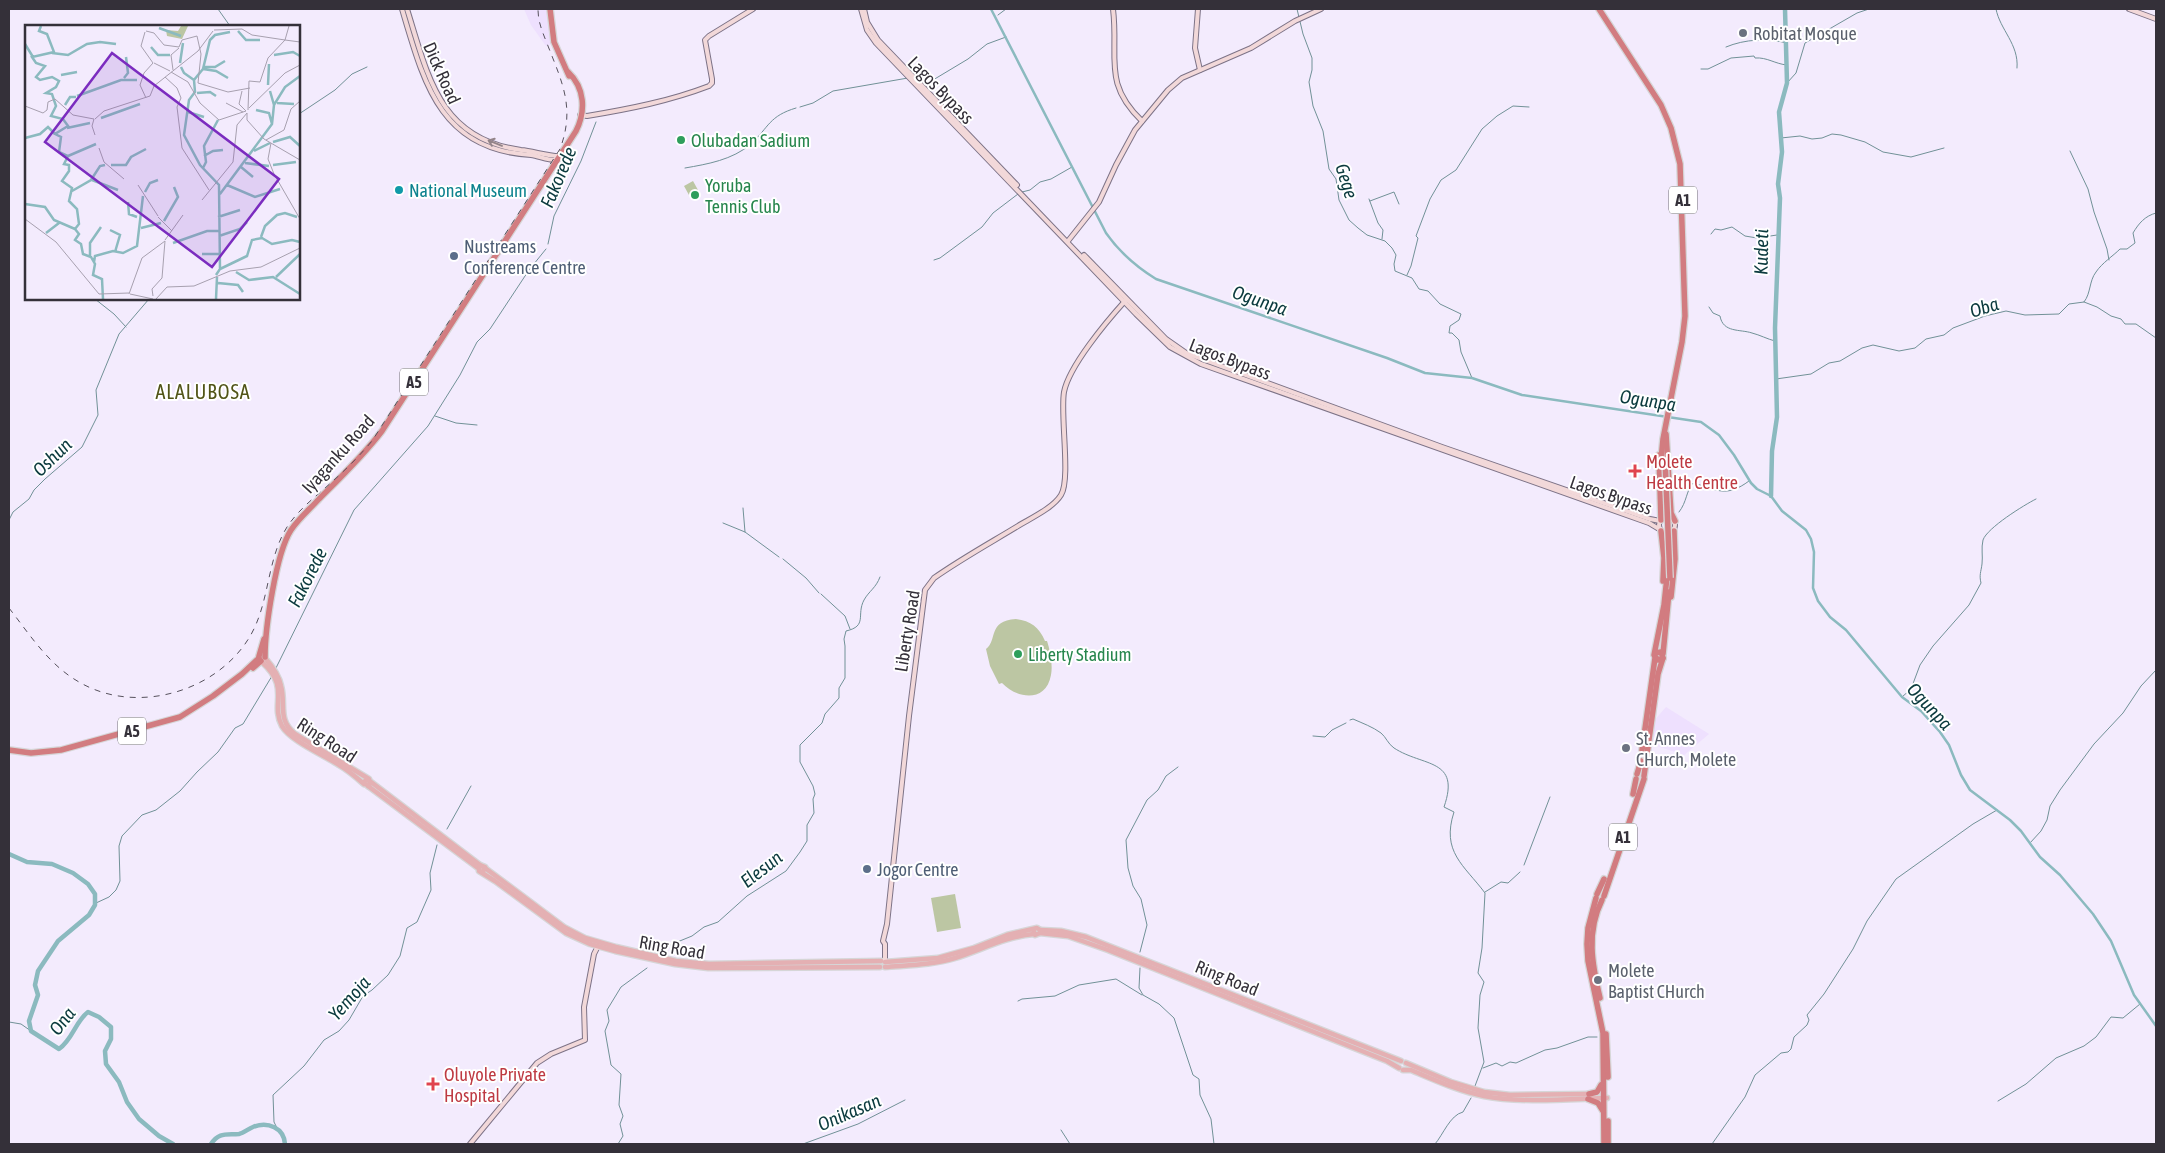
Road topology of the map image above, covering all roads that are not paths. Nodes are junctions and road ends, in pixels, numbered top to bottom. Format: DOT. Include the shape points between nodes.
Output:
graph roads {
  1 [pos="402,9"];
  2 [pos="407,9"];
  3 [pos="550,9"];
  4 [pos="753,9"];
  5 [pos="862,9"];
  6 [pos="1113,9"];
  7 [pos="1198,9"];
  8 [pos="1321,9"];
  9 [pos="1600,9"];
  10 [pos="2129,9"];
  11 [pos="2156,19"];
  12 [pos="1200,70"];
  13 [pos="581,115"];
  14 [pos="1142,121"];
  15 [pos="558,158"];
  16 [pos="1069,240"];
  17 [pos="1126,301"];
  18 [pos="1665,434"];
  19 [pos="1661,521"];
  20 [pos="1675,521"];
  21 [pos="1660,530"];
  22 [pos="1674,530"];
  23 [pos="1667,604"];
  24 [pos="1655,655"];
  25 [pos="1663,656"];
  26 [pos="262,659"];
  27 [pos="9,750"];
  28 [pos="1640,777"];
  29 [pos="484,870"];
  30 [pos="1600,897"];
  31 [pos="1040,931"];
  32 [pos="590,944"];
  33 [pos="598,946"];
  34 [pos="594,954"];
  35 [pos="883,961"];
  36 [pos="1404,1062"];
  37 [pos="1401,1069"];
  38 [pos="1604,1073"];
  39 [pos="1589,1096"];
  40 [pos="1605,1096"];
  41 [pos="1604,1113"];
  42 [pos="470,1144"];
  43 [pos="1604,1144"];
  44 [pos="1608,1144"];
  1 -- 15 [label="main road, Dick Road" via="430,89 451,123 491,148 507,153"];
  15 -- 2 [label="main road, Dick Road, one-way" via="500,145 478,136 455,120 438,96"];
  3 -- 13 [label="highway, Iyaganku Road / A5" via="554,42 573,80"];
  4 -- 13 [label="main road" via="706,39 712,83 709,86 649,105"];
  5 -- 16 [label="main road, Lagos Bypass" via="867,30 876,43"];
  6 -- 14 [label="main road" via="1116,85 1124,102"];
  7 -- 12 [label="main road" via="1195,48"];
  8 -- 12 [label="main road" via="1251,48"];
  9 -- 18 [label="highway, A1" via="1659,97 1674,127 1681,158 1687,317"];
  10 -- 11 [label="main road"];
  12 -- 14 [label="main road" via="1172,85"];
  13 -- 15 [label="highway, Iyaganku Road / A5"];
  14 -- 16 [label="main road" via="1095,208"];
  15 -- 26 [label="highway, Iyaganku Road / A5" via="382,431 357,462 291,530 280,557"];
  16 -- 17 [label="main road, Lagos Bypass"];
  17 -- 19 [label="main road, Lagos Bypass" via="1172,344 1201,360"];
  17 -- 21 [label="main road, Lagos Bypass" via="1170,347 1192,361 1649,523"];
  17 -- 35 [label="main road, Liberty Road" via="1093,339 1065,390 1065,472 1061,496 934,578 925,590"];
  18 -- 19 [label="highway" via="1659,453"];
  18 -- 20 [label="highway" via="1671,513"];
  18 -- 23 [label="highway, A1, bridge"];
  19 -- 20 [label="main road, Lagos Bypass" via="1669,518"];
  19 -- 21 [label="main road"];
  20 -- 22 [label="main road"];
  21 -- 22 [label="main road"];
  21 -- 23 [label="highway"];
  22 -- 23 [label="highway" via="1674,582"];
  23 -- 24 [label="highway, A1"];
  23 -- 25 [label="highway, A1"];
  24 -- 25 [label="highway" via="1660,651"];
  24 -- 28 [label="highway, A1"];
  25 -- 28 [label="highway, A1"];
  26 -- 27 [label="highway, A5" via="193,711 164,722 58,751 31,753"];
  26 -- 29 [label="main road, Ring Road" via="276,680 280,721 286,732 367,783 479,867 479,871"];
  28 -- 30 [label="highway, A1"];
  29 -- 32 [label="main road, Ring Road" via="562,931"];
  29 -- 35 [label="main road, Ring Road" via="564,927 616,947 709,964"];
  30 -- 38 [label="highway, A1" via="1588,928 1587,953 1602,1029"];
  30 -- 40 [label="highway, A1" via="1591,943 1607,1037"];
  31 -- 35 [label="main road, Ring Road" via="1037,928 1034,932 939,962 922,965"];
  31 -- 36 [label="main road, Ring Road" via="1069,932 1090,939"];
  31 -- 37 [label="main road, Ring Road" via="1092,944"];
  32 -- 33 [label="main road, Ring Road"];
  32 -- 34 [label="main road"];
  33 -- 34 [label="main road"];
  33 -- 35 [label="main road, Ring Road" via="674,964 708,968"];
  34 -- 42 [label="main road" via="584,1007 585,1040 551,1054 537,1064"];
  36 -- 37 [label="main road" via="1406,1067"];
  36 -- 39 [label="main road, Ring Road" via="1484,1092"];
  37 -- 39 [label="main road, Ring Road" via="1485,1096 1514,1099"];
  38 -- 39 [label="highway" via="1600,1090"];
  38 -- 40 [label="highway, A1"];
  39 -- 40 [label="main road, Ring Road"];
  39 -- 41 [label="highway"];
  40 -- 41 [label="highway, A1"];
  40 -- 44 [label="highway, A1"];
  41 -- 43 [label="highway, A1"];
}
